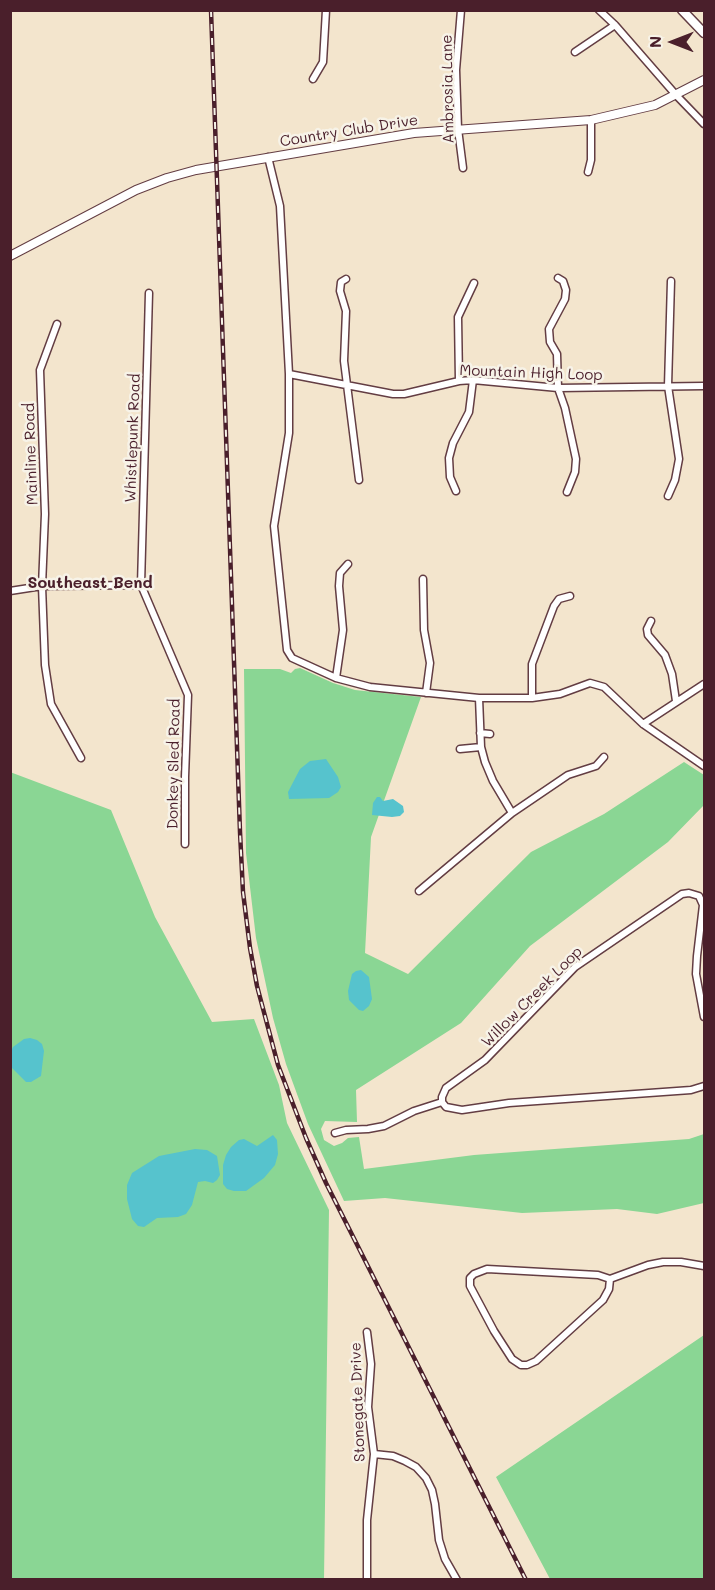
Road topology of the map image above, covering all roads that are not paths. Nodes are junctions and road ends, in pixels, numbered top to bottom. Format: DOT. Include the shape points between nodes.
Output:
graph roads {
  1 [pos="326,10"];
  2 [pos="461,10"];
  3 [pos="599,10"];
  4 [pos="682,10"];
  5 [pos="615,25"];
  6 [pos="705,33"];
  7 [pos="574,52"];
  8 [pos="313,79"];
  9 [pos="705,80"];
  10 [pos="676,95"];
  11 [pos="591,120"];
  12 [pos="705,124"];
  13 [pos="458,129"];
  14 [pos="268,157"];
  15 [pos="463,168"];
  16 [pos="588,172"];
  17 [pos="10,256"];
  18 [pos="558,278"];
  19 [pos="346,279"];
  20 [pos="671,281"];
  21 [pos="474,283"];
  22 [pos="149,293"];
  23 [pos="57,324"];
  24 [pos="288,374"];
  25 [pos="473,380"];
  26 [pos="459,381"];
  27 [pos="669,386"];
  28 [pos="705,386"];
  29 [pos="347,387"];
  30 [pos="558,388"];
  31 [pos="359,480"];
  32 [pos="456,491"];
  33 [pos="567,492"];
  34 [pos="668,496"];
  35 [pos="348,564"];
  36 [pos="423,579"];
  37 [pos="141,585"];
  38 [pos="42,586"];
  39 [pos="10,591"];
  40 [pos="570,596"];
  41 [pos="651,621"];
  42 [pos="336,678"];
  43 [pos="705,684"];
  44 [pos="426,693"];
  45 [pos="479,698"];
  46 [pos="532,698"];
  47 [pos="676,701"];
  48 [pos="643,724"];
  49 [pos="480,733"];
  50 [pos="490,734"];
  51 [pos="482,747"];
  52 [pos="460,749"];
  53 [pos="604,757"];
  54 [pos="81,758"];
  55 [pos="705,766"];
  56 [pos="513,813"];
  57 [pos="185,844"];
  58 [pos="419,891"];
  59 [pos="705,1017"];
  60 [pos="705,1086"];
  61 [pos="442,1102"];
  62 [pos="335,1133"];
  63 [pos="705,1266"];
  64 [pos="610,1279"];
  65 [pos="367,1332"];
  66 [pos="374,1454"];
  67 [pos="367,1580"];
  68 [pos="457,1580"];
  1 -- 8 [label="street" via="323,62"];
  2 -- 13 [label="street, Ambrosia Lane" via="456,70"];
  3 -- 5 [label="street"];
  4 -- 6 [label="main road"];
  5 -- 7 [label="street"];
  5 -- 10 [label="street"];
  9 -- 10 [label="street, Country Club Drive"];
  10 -- 11 [label="street, Country Club Drive" via="655,105"];
  10 -- 12 [label="street"];
  11 -- 13 [label="street, Country Club Drive"];
  11 -- 16 [label="street"];
  13 -- 14 [label="street, Country Club Drive"];
  13 -- 15 [label="street, Ambrosia Lane"];
  14 -- 17 [label="street, Country Club Drive" via="167,178 136,190"];
  14 -- 24 [label="street" via="280,206"];
  18 -- 30 [label="street" via="563,281 565,299 549,329 559,367"];
  19 -- 29 [label="street" via="341,282 340,291 346,311"];
  20 -- 27 [label="street"];
  21 -- 26 [label="street" via="458,317"];
  22 -- 37 [label="street, Whistlepunk Road"];
  23 -- 38 [label="street, Mainline Road" via="40,370 45,514"];
  24 -- 29 [label="street, Mountain High Loop"];
  24 -- 42 [label="street" via="289,433 274,526 287,650 292,658"];
  25 -- 26 [label="street, Mountain High Loop"];
  25 -- 30 [label="street, Mountain High Loop"];
  25 -- 32 [label="street" via="469,412 449,458"];
  26 -- 29 [label="street, Mountain High Loop" via="404,394"];
  27 -- 28 [label="street, Mountain High Loop"];
  27 -- 30 [label="street, Mountain High Loop"];
  27 -- 34 [label="street" via="679,459"];
  29 -- 31 [label="street"];
  30 -- 33 [label="street" via="576,459"];
  35 -- 42 [label="street" via="340,573 343,630"];
  36 -- 44 [label="street" via="424,630 430,663"];
  37 -- 38 [label="street"];
  37 -- 57 [label="street, Donkey Sled Road" via="188,695"];
  38 -- 39 [label="street"];
  38 -- 54 [label="street, Mainline Road" via="45,665 51,704"];
  40 -- 46 [label="street" via="559,599 554,606 532,664"];
  41 -- 47 [label="street" via="648,635 672,674"];
  42 -- 44 [label="street" via="370,687"];
  43 -- 47 [label="street"];
  44 -- 45 [label="street"];
  45 -- 46 [label="street"];
  45 -- 49 [label="street"];
  46 -- 48 [label="street" via="560,694 591,683 604,687"];
  47 -- 48 [label="street"];
  48 -- 55 [label="street"];
  49 -- 50 [label="street"];
  49 -- 51 [label="street"];
  51 -- 52 [label="street"];
  51 -- 56 [label="street" via="493,782"];
  53 -- 56 [label="street" via="596,765 568,775"];
  56 -- 58 [label="street"];
  59 -- 61 [label="street, Willow Creek Loop" via="696,974 703,905 699,896 682,894 575,967 485,1060 446,1088"];
  60 -- 61 [label="street" via="462,1110 446,1107"];
  61 -- 62 [label="street" via="384,1125"];
  63 -- 64 [label="street" via="663,1262"];
  64 -- 64 [label="street" via="598,1275 487,1269 474,1274 470,1286 512,1359 527,1365 603,1300"];
  65 -- 66 [label="street, Stonegate Drive" via="371,1364 368,1407"];
  66 -- 67 [label="street, Stonegate Drive" via="367,1520"];
  66 -- 68 [label="street" via="405,1461 426,1478 435,1504 439,1540"];
}
